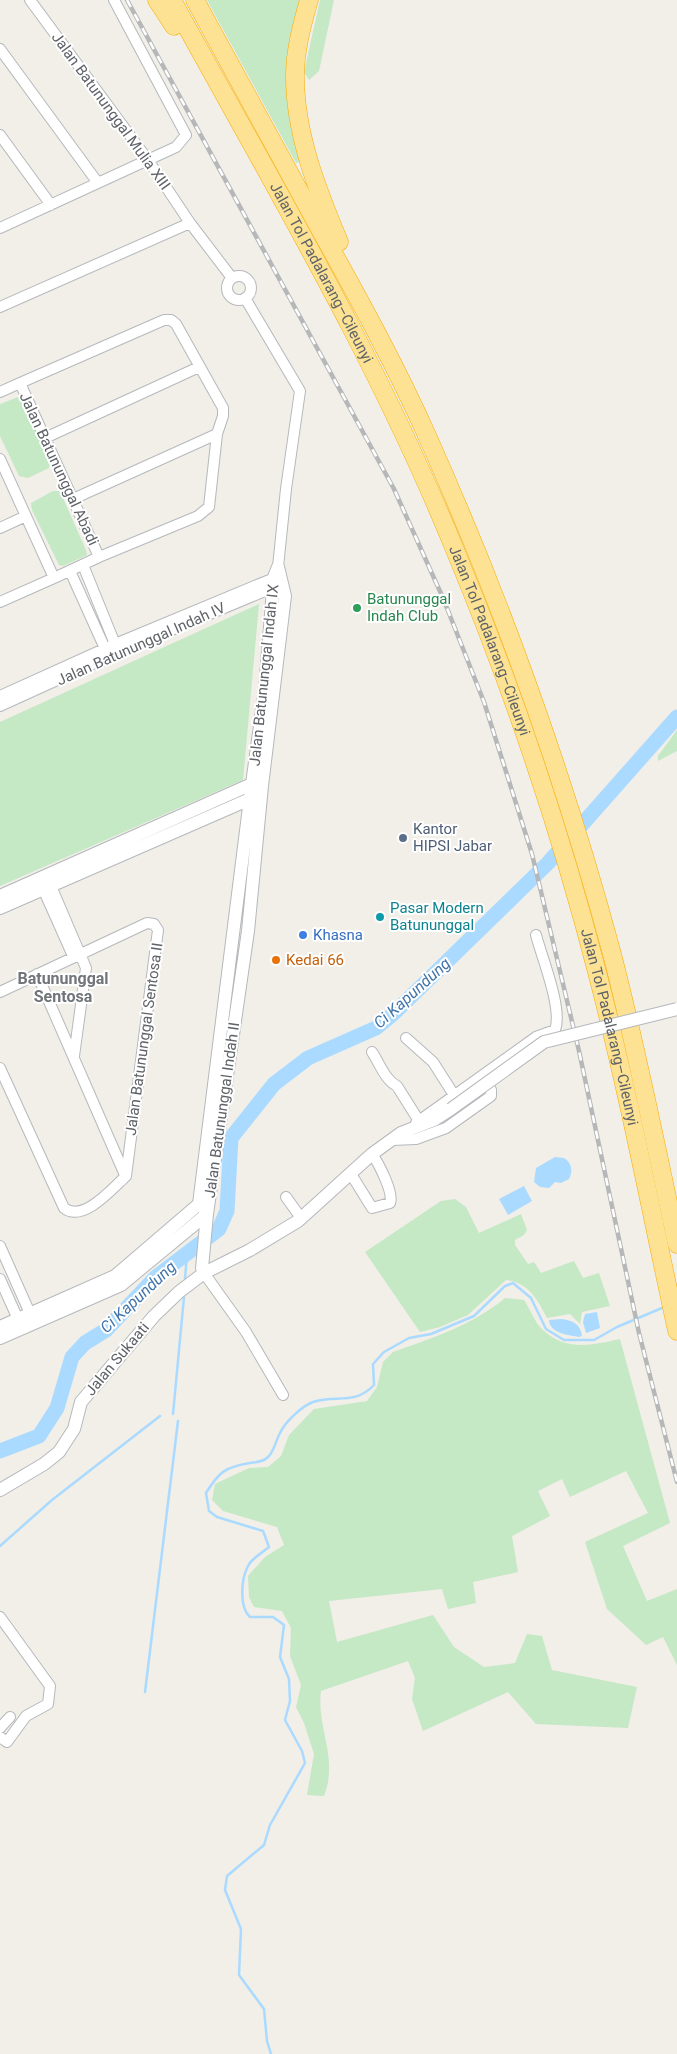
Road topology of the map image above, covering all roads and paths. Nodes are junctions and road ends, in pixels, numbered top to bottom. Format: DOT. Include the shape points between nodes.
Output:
graph roads {
  1 [pos="30,0"];
  2 [pos="114,0"];
  3 [pos="157,0"];
  4 [pos="172,0"];
  5 [pos="195,0"];
  6 [pos="309,0"];
  7 [pos="0,49"];
  8 [pos="230,106"];
  9 [pos="0,135"];
  10 [pos="148,160"];
  11 [pos="98,183"];
  12 [pos="51,205"];
  13 [pos="190,223"];
  14 [pos="0,228"];
  15 [pos="232,278"];
  16 [pos="245,298"];
  17 [pos="0,307"];
  18 [pos="371,322"];
  19 [pos="199,367"];
  20 [pos="0,380"];
  21 [pos="20,383"];
  22 [pos="2,391"];
  23 [pos="217,434"];
  24 [pos="45,438"];
  25 [pos="0,459"];
  26 [pos="73,499"];
  27 [pos="26,516"];
  28 [pos="0,528"];
  29 [pos="99,557"];
  30 [pos="83,565"];
  31 [pos="70,571"];
  32 [pos="54,578"];
  33 [pos="278,578"];
  34 [pos="0,602"];
  35 [pos="117,648"];
  36 [pos="107,652"];
  37 [pos="0,696"];
  38 [pos="0,706"];
  39 [pos="256,790"];
  40 [pos="45,883"];
  41 [pos="0,896"];
  42 [pos="0,908"];
  43 [pos="536,935"];
  44 [pos="77,954"];
  45 [pos="37,974"];
  46 [pos="0,992"];
  47 [pos="677,1009"];
  48 [pos="406,1038"];
  49 [pos="372,1052"];
  50 [pos="74,1057"];
  51 [pos="0,1068"];
  52 [pos="484,1074"];
  53 [pos="454,1095"];
  54 [pos="419,1121"];
  55 [pos="396,1137"];
  56 [pos="372,1154"];
  57 [pos="350,1174"];
  58 [pos="126,1176"];
  59 [pos="286,1197"];
  60 [pos="204,1215"];
  61 [pos="301,1218"];
  62 [pos="677,1244"];
  63 [pos="0,1246"];
  64 [pos="203,1270"];
  65 [pos="0,1279"];
  66 [pos="32,1318"];
  67 [pos="20,1323"];
  68 [pos="0,1327"];
  69 [pos="677,1331"];
  70 [pos="0,1338"];
  71 [pos="283,1395"];
  72 [pos="0,1490"];
  73 [pos="0,1617"];
  74 [pos="10,1717"];
  75 [pos="0,1728"];
  76 [pos="0,1737"];
  1 -- 10 [label="street, Jalan Batununggal Mulia XIII"];
  2 -- 10 [label="street" via="186,135 176,147"];
  3 -- 8 [label="highway" via="210,82"];
  4 -- 8 [label="highway, Jalan Tol Padalarang–Cileunyi"];
  5 -- 18 [label="highway, Jalan Tol Padalarang–Cileunyi"];
  6 -- 18 [label="highway" via="299,36 297,112 306,155 323,205"];
  7 -- 11 [label="street"];
  8 -- 69 [label="highway, Jalan Tol Padalarang–Cileunyi" via="342,308 408,439 505,678 553,820 597,972"];
  9 -- 12 [label="street"];
  10 -- 11 [label="street"];
  10 -- 13 [label="street, Jalan Batununggal Mulia XIII"];
  11 -- 12 [label="street"];
  12 -- 14 [label="street"];
  13 -- 15 [label="street, Jalan Batununggal Indah IX"];
  13 -- 17 [label="street"];
  15 -- 16 [label="street, Jalan Batununggal Indah IX" via="228,283 229,294 238,300"];
  15 -- 16 [label="street, Jalan Batununggal Indah IX" via="243,276 249,281 251,288"];
  16 -- 33 [label="street, Jalan Batununggal Indah IX" via="300,391"];
  18 -- 62 [label="highway, Jalan Tol Padalarang–Cileunyi" via="429,440 473,545 522,671 568,808 612,956"];
  19 -- 21 [label="street" via="176,324 164,320"];
  19 -- 23 [label="street" via="223,408"];
  19 -- 24 [label="street"];
  20 -- 22 [label="street"];
  21 -- 22 [label="street, Jalan Batununggal Abadi"];
  21 -- 24 [label="street, Jalan Batununggal Abadi"];
  23 -- 26 [label="street"];
  23 -- 29 [label="street" via="209,507 198,516"];
  24 -- 26 [label="street, Jalan Batununggal Abadi"];
  25 -- 27 [label="street"];
  26 -- 29 [label="street, Jalan Batununggal Abadi"];
  27 -- 28 [label="street"];
  27 -- 32 [label="street"];
  29 -- 30 [label="street, Jalan Batununggal Abadi"];
  30 -- 31 [label="street, Jalan Batununggal Abadi"];
  30 -- 35 [label="street, Jalan Batununggal Abadi"];
  31 -- 32 [label="street, Jalan Batununggal Abadi"];
  31 -- 36 [label="street"];
  32 -- 34 [label="street, Jalan Batununggal Abadi"];
  33 -- 35 [label="street, Jalan Batununggal Indah IV"];
  33 -- 39 [label="street, Jalan Batununggal Indah IX"];
  35 -- 36 [label="street, Jalan Batununggal Indah IV"];
  36 -- 37 [label="street, Jalan Batununggal Indah IV"];
  36 -- 38 [label="street, Jalan Batununggal Indah IV"];
  39 -- 40 [label="street"];
  39 -- 60 [label="street, Jalan Batununggal Indah II" via="248,931"];
  40 -- 41 [label="street"];
  40 -- 42 [label="street"];
  40 -- 44 [label="street"];
  43 -- 52 [label="street" via="557,1023 554,1030 536,1037"];
  44 -- 45 [label="street"];
  44 -- 50 [label="street" via="86,968"];
  44 -- 58 [label="street, Jalan Batununggal Sentosa II" via="147,923 154,924 158,930"];
  45 -- 46 [label="street"];
  45 -- 50 [label="street"];
  47 -- 55 [label="street, Jalan Sukaati, bridge" via="544,1042 434,1120"];
  48 -- 53 [label="street" via="433,1062"];
  49 -- 54 [label="street"];
  50 -- 58 [label="street"];
  51 -- 58 [label="street" via="64,1208 78,1213 98,1202"];
  52 -- 53 [label="street"];
  52 -- 55 [label="street" via="491,1096 446,1128 416,1140"];
  53 -- 54 [label="street"];
  54 -- 55 [label="street"];
  55 -- 56 [label="street, Jalan Sukaati"];
  56 -- 57 [label="street, Jalan Sukaati"];
  56 -- 57 [label="street" via="392,1197 390,1203 372,1208"];
  57 -- 61 [label="street, Jalan Sukaati"];
  59 -- 61 [label="street"];
  60 -- 64 [label="street"];
  60 -- 66 [label="street, Jalan Batununggal Indah II" via="121,1286"];
  61 -- 64 [label="street, Jalan Sukaati" via="250,1250"];
  63 -- 66 [label="street"];
  64 -- 71 [label="street" via="246,1332"];
  64 -- 72 [label="street, Jalan Sukaati" via="154,1316 90,1390 81,1402 69,1441 59,1452"];
  65 -- 67 [label="street"];
  66 -- 67 [label="street, Jalan Batununggal Indah II"];
  67 -- 68 [label="street, Jalan Batununggal Indah II"];
  67 -- 70 [label="street, Jalan Batununggal Indah II"];
  73 -- 76 [label="street" via="50,1686 48,1704 26,1716 8,1742"];
  74 -- 75 [label="street"];
}
